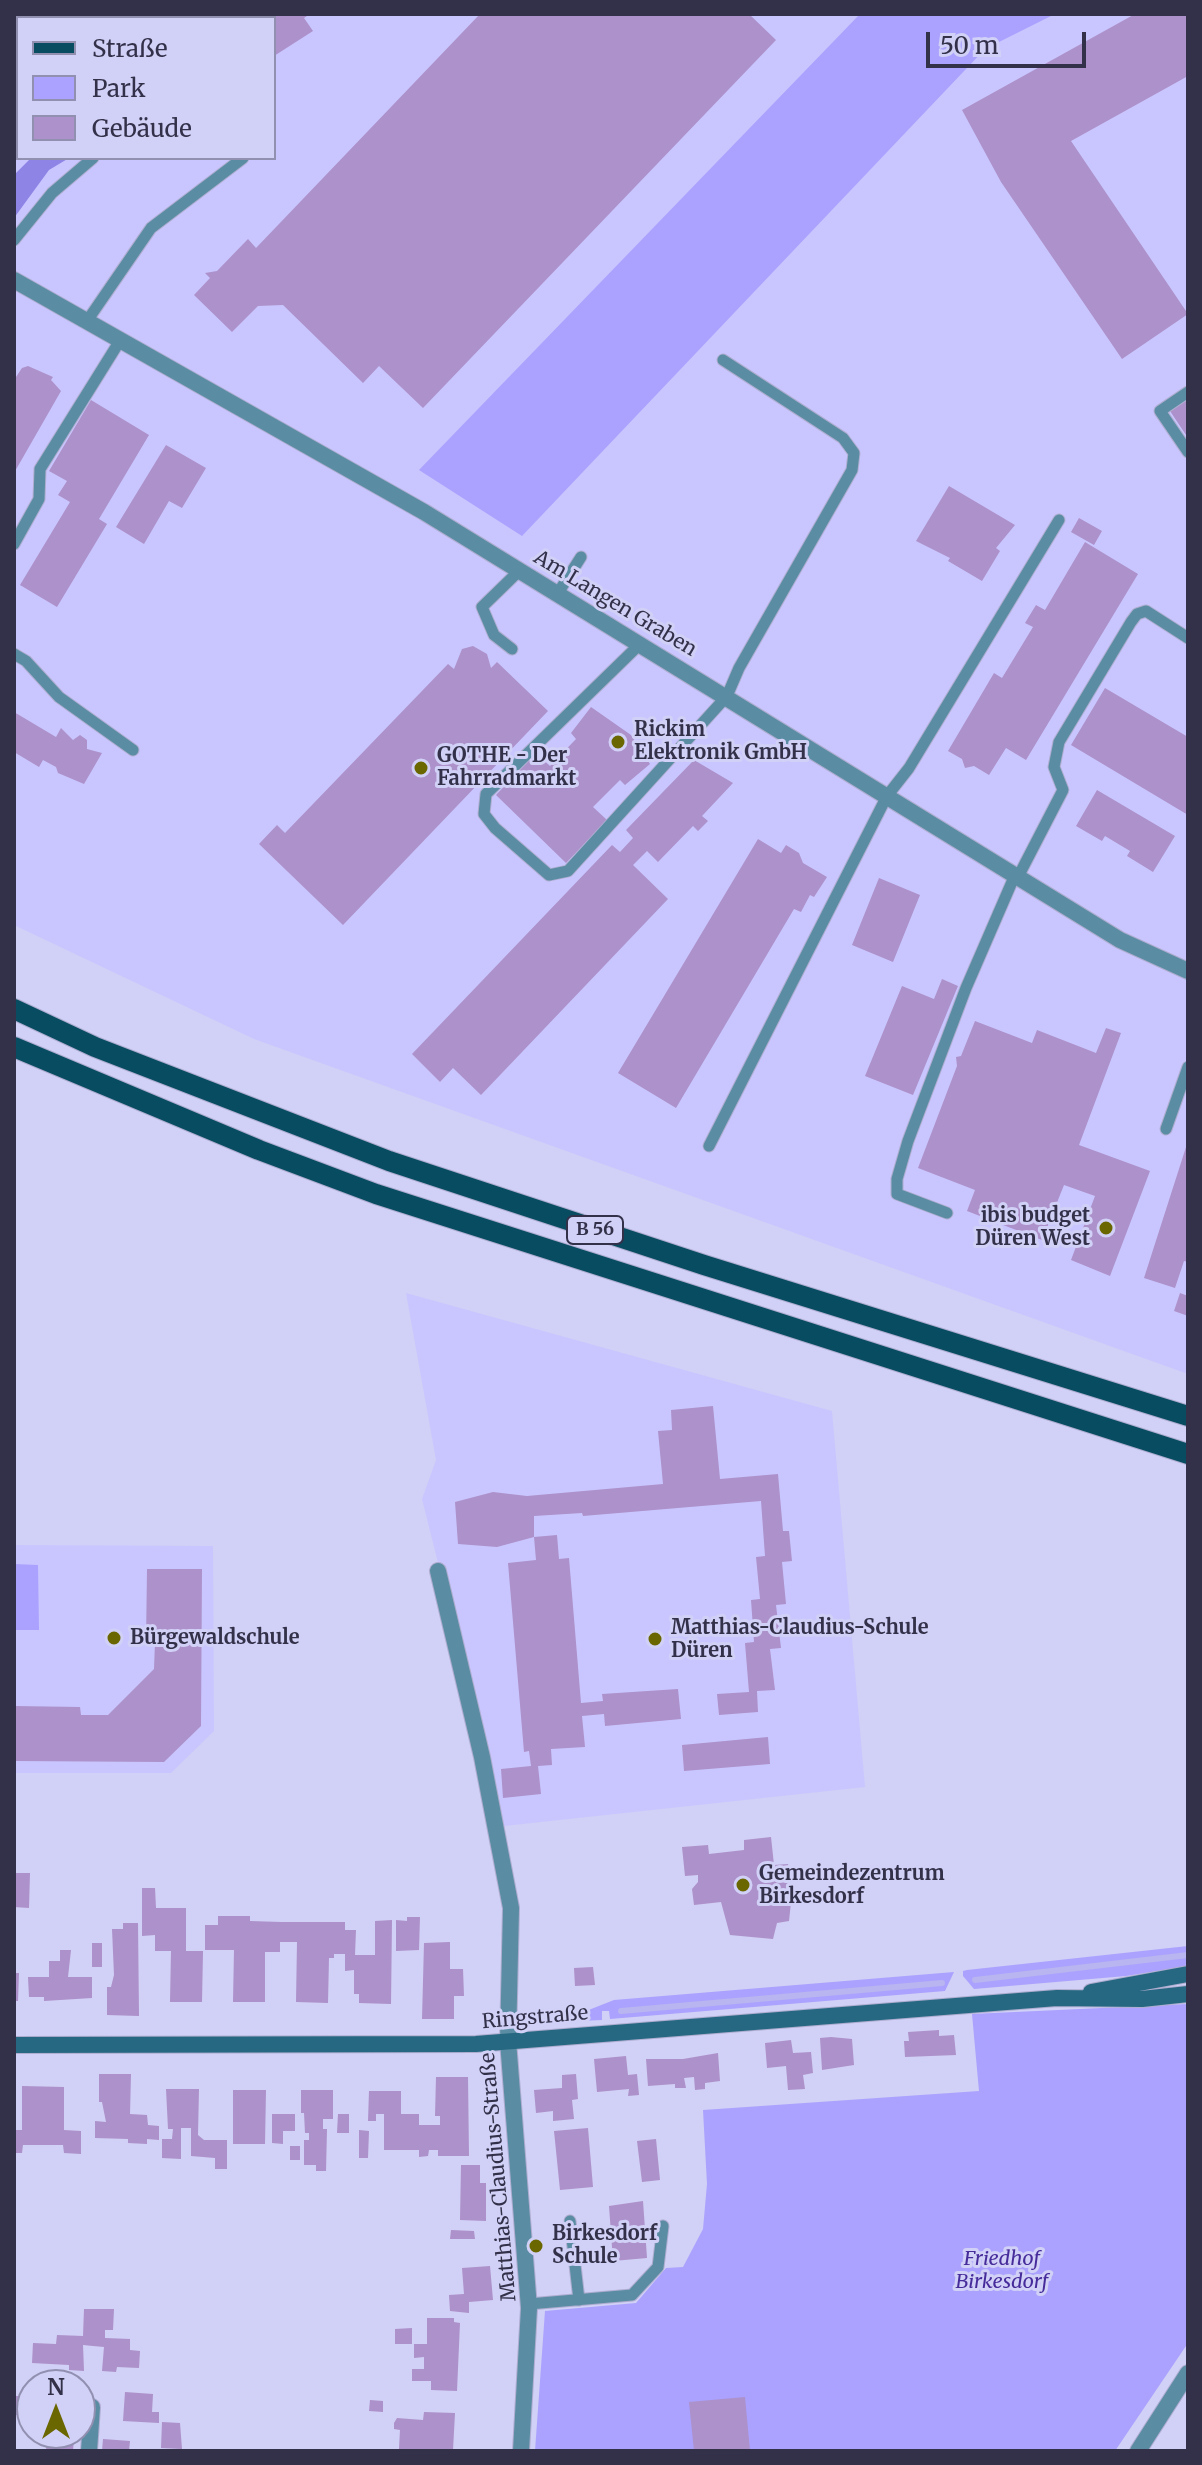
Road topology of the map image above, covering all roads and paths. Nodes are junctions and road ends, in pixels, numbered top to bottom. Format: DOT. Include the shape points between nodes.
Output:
graph roads {
  1 [pos="91,160"];
  2 [pos="240,160"];
  3 [pos="14,240"];
  4 [pos="14,280"];
  5 [pos="87,321"];
  6 [pos="121,339"];
  7 [pos="723,360"];
  8 [pos="1188,392"];
  9 [pos="1188,452"];
  10 [pos="1059,520"];
  11 [pos="14,544"];
  12 [pos="581,557"];
  13 [pos="520,570"];
  14 [pos="558,593"];
  15 [pos="1188,638"];
  16 [pos="641,643"];
  17 [pos="512,649"];
  18 [pos="14,654"];
  19 [pos="727,696"];
  20 [pos="133,750"];
  21 [pos="887,796"];
  22 [pos="1017,876"];
  23 [pos="1188,971"];
  24 [pos="14,1009"];
  25 [pos="14,1047"];
  26 [pos="1188,1067"];
  27 [pos="1166,1129"];
  28 [pos="709,1146"];
  29 [pos="947,1213"];
  30 [pos="1188,1416"];
  31 [pos="1188,1454"];
  32 [pos="438,1571"];
  33 [pos="1188,1974"];
  34 [pos="1188,1994"];
  35 [pos="1057,1998"];
  36 [pos="508,2041"];
  37 [pos="14,2045"];
  38 [pos="570,2221"];
  39 [pos="663,2226"];
  40 [pos="579,2300"];
  41 [pos="529,2304"];
  42 [pos="1188,2373"];
  43 [pos="521,2451"];
  44 [pos="1138,2451"];
  1 -- 3 [label="lane" via="52,193"];
  2 -- 5 [label="lane" via="151,228"];
  4 -- 5 [label="street, Am Langen Graben"];
  5 -- 6 [label="street, Am Langen Graben"];
  6 -- 11 [label="lane" via="40,469 39,499"];
  6 -- 13 [label="street, Am Langen Graben"];
  7 -- 19 [label="lane" via="843,438 854,453 852,470"];
  8 -- 9 [label="lane" via="1160,411"];
  10 -- 21 [label="lane"];
  12 -- 14 [label="lane"];
  13 -- 14 [label="street, Am Langen Graben"];
  13 -- 17 [label="lane" via="482,607 494,635"];
  14 -- 16 [label="street, Am Langen Graben"];
  15 -- 22 [label="lane" via="1146,611 1137,614 1059,742 1054,767 1063,790"];
  16 -- 19 [label="street, Am Langen Graben"];
  16 -- 19 [label="lane" via="486,794 484,814 549,875 568,871"];
  18 -- 20 [label="lane" via="59,697"];
  19 -- 21 [label="street, Am Langen Graben"];
  21 -- 22 [label="street, Am Langen Graben"];
  21 -- 28 [label="lane"];
  22 -- 23 [label="street, Am Langen Graben" via="1120,940"];
  22 -- 29 [label="lane" via="951,1027 897,1179 897,1194"];
  24 -- 30 [label="main road, B 56" via="95,1047 389,1161"];
  25 -- 31 [label="main road, B 56" via="376,1194"];
  26 -- 27 [label="lane"];
  32 -- 36 [label="street, Matthias-Claudius-Straße" via="511,1908"];
  33 -- 35 [label="main road, Ringstraße"];
  34 -- 35 [label="main road, Ringstraße"];
  35 -- 36 [label="main road, Ringstraße"];
  36 -- 37 [label="main road, Ringstraße"];
  36 -- 41 [label="street, Matthias-Claudius-Straße"];
  38 -- 40 [label="lane"];
  39 -- 40 [label="lane" via="658,2267 632,2295"];
  40 -- 41 [label="lane"];
  41 -- 43 [label="street, Matthias-Claudius-Straße"];
  42 -- 44 [label="street"];
}
